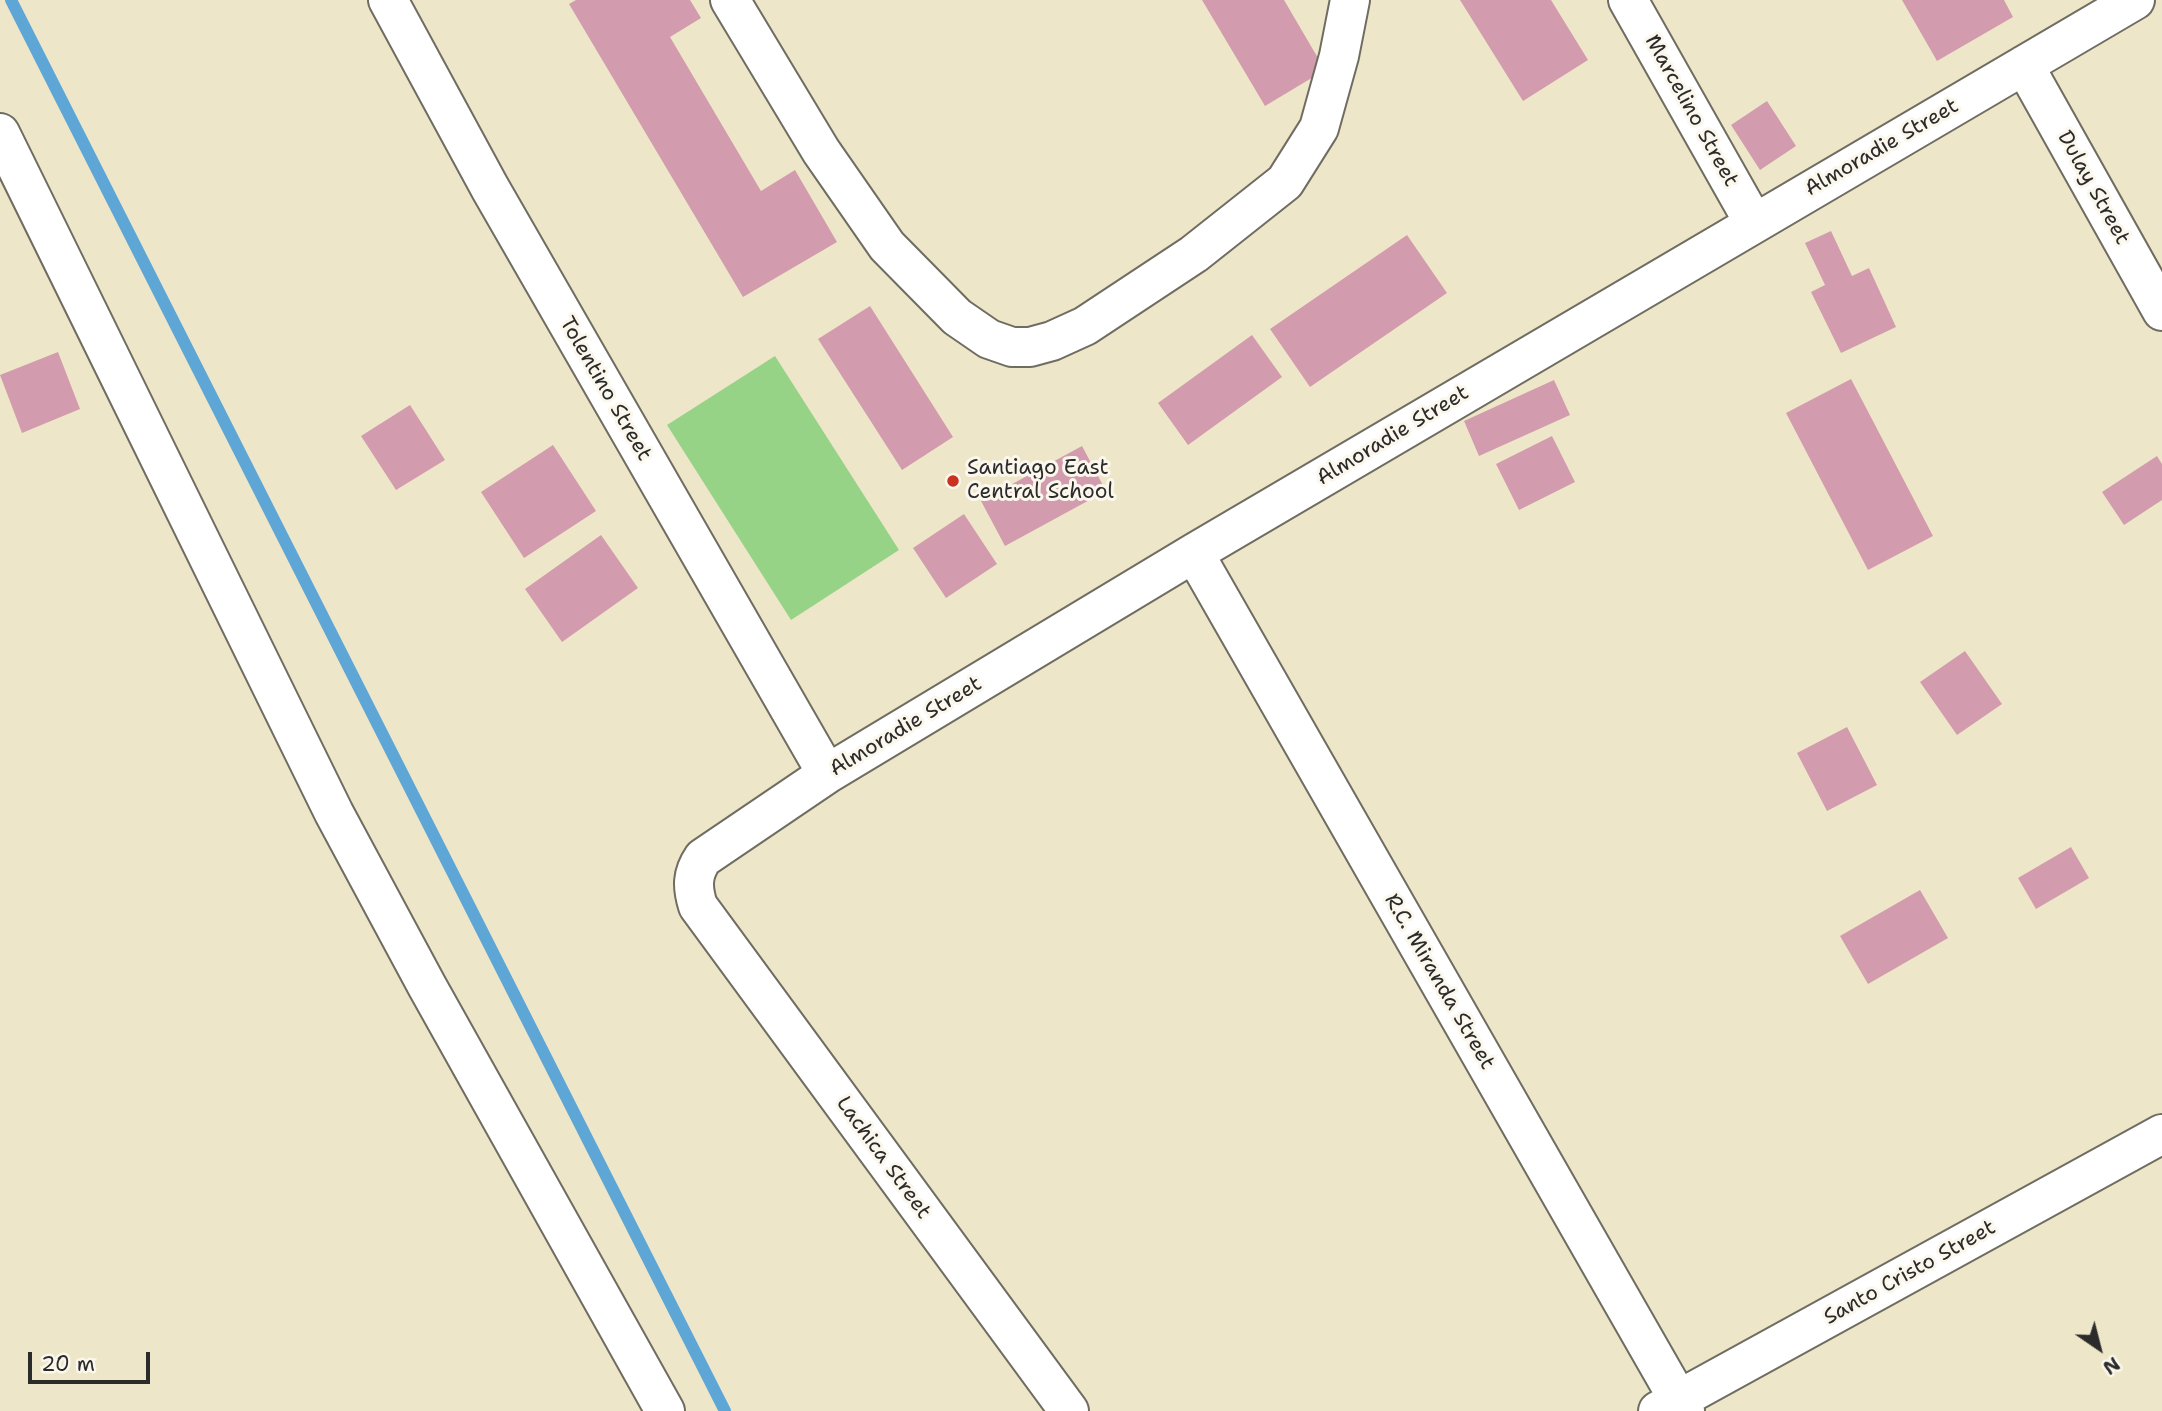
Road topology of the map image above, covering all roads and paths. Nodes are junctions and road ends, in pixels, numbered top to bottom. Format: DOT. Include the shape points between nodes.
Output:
graph roads {
  1 [pos="388,0"];
  2 [pos="730,0"];
  3 [pos="1350,0"];
  4 [pos="1628,0"];
  5 [pos="2135,0"];
  6 [pos="2024,65"];
  7 [pos="0,133"];
  8 [pos="1755,223"];
  9 [pos="2162,310"];
  10 [pos="1194,553"];
  11 [pos="827,774"];
  12 [pos="698,906"];
  13 [pos="2162,1135"];
  14 [pos="1673,1407"];
  15 [pos="665,1411"];
  16 [pos="1069,1411"];
  1 -- 11 [label="street, Tolentino Street" via="496,200"];
  2 -- 3 [label="street" via="821,150 887,246 957,317 989,339 1030,347 1085,326 1194,254 1285,182 1319,128"];
  4 -- 8 [label="street, Marcelino Street"];
  5 -- 6 [label="street, Almoradie Street"];
  6 -- 8 [label="street, Almoradie Street"];
  6 -- 9 [label="street, Dulay Street"];
  7 -- 15 [label="street" via="334,813"];
  8 -- 10 [label="street, Almoradie Street"];
  10 -- 11 [label="street, Almoradie Street"];
  10 -- 14 [label="street, R.C. Miranda Street"];
  11 -- 12 [label="street, Almoradie Street" via="703,858 694,878"];
  12 -- 16 [label="street, Lachica Street"];
  13 -- 14 [label="street, Santo Cristo Street"];
}
